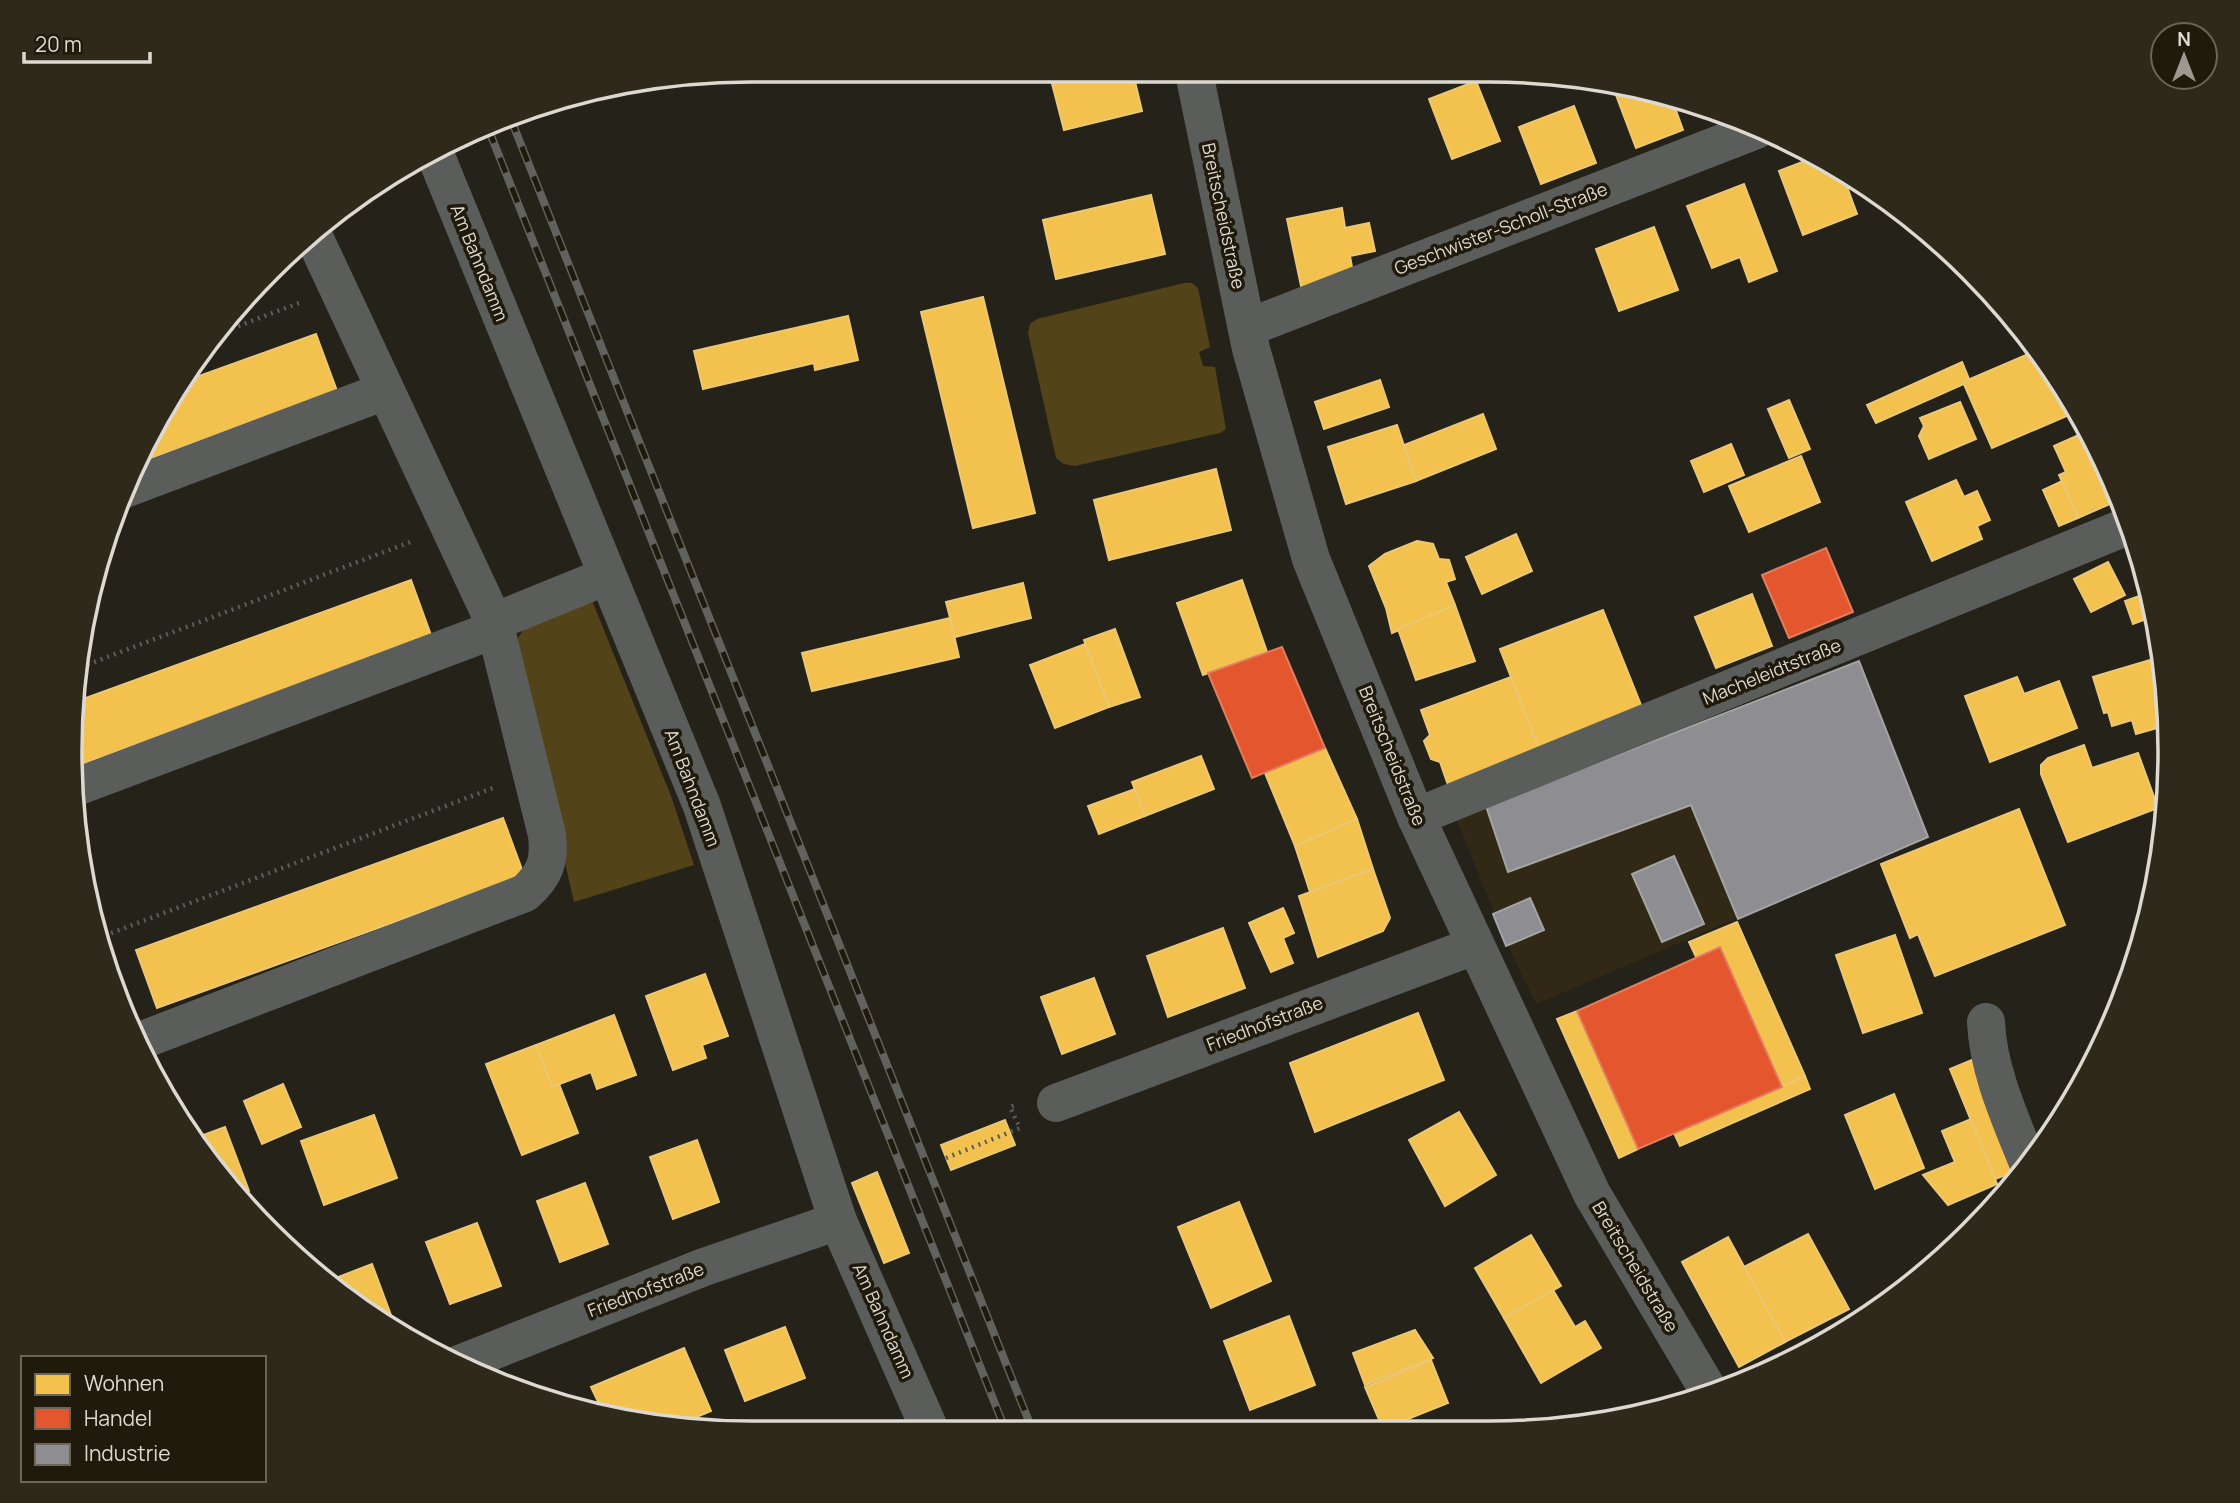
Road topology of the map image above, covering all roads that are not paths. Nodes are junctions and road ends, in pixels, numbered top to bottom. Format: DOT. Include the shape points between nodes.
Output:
graph roads {
  1 [pos="1196,82"];
  2 [pos="1747,134"];
  3 [pos="437,161"];
  4 [pos="317,243"];
  5 [pos="1247,328"];
  6 [pos="385,391"];
  7 [pos="138,484"];
  8 [pos="2120,529"];
  9 [pos="607,576"];
  10 [pos="495,625"];
  11 [pos="84,785"];
  12 [pos="1416,817"];
  13 [pos="1474,946"];
  14 [pos="1986,1022"];
  15 [pos="147,1038"];
  16 [pos="1056,1103"];
  17 [pos="2024,1152"];
  18 [pos="838,1221"];
  19 [pos="471,1359"];
  20 [pos="1705,1385"];
  21 [pos="926,1421"];
  1 -- 5 [label="street, Breitscheidstraße"];
  2 -- 5 [label="street, Geschwister-Scholl-Straße"];
  3 -- 9 [label="street, Am Bahndamm"];
  4 -- 6 [label="street"];
  5 -- 12 [label="street, Breitscheidstraße" via="1311,559"];
  6 -- 7 [label="street"];
  6 -- 10 [label="street"];
  8 -- 12 [label="street, Macheleidtstraße"];
  9 -- 10 [label="street"];
  9 -- 18 [label="street, Am Bahndamm" via="702,806"];
  10 -- 11 [label="street"];
  10 -- 15 [label="street" via="549,858 541,878 525,892"];
  12 -- 13 [label="street, Breitscheidstraße"];
  13 -- 16 [label="street, Friedhofstraße"];
  13 -- 20 [label="street, Breitscheidstraße" via="1592,1194"];
  14 -- 17 [label="street" via="1994,1071"];
  18 -- 19 [label="street, Friedhofstraße" via="704,1267"];
  18 -- 21 [label="street, Am Bahndamm"];
}
